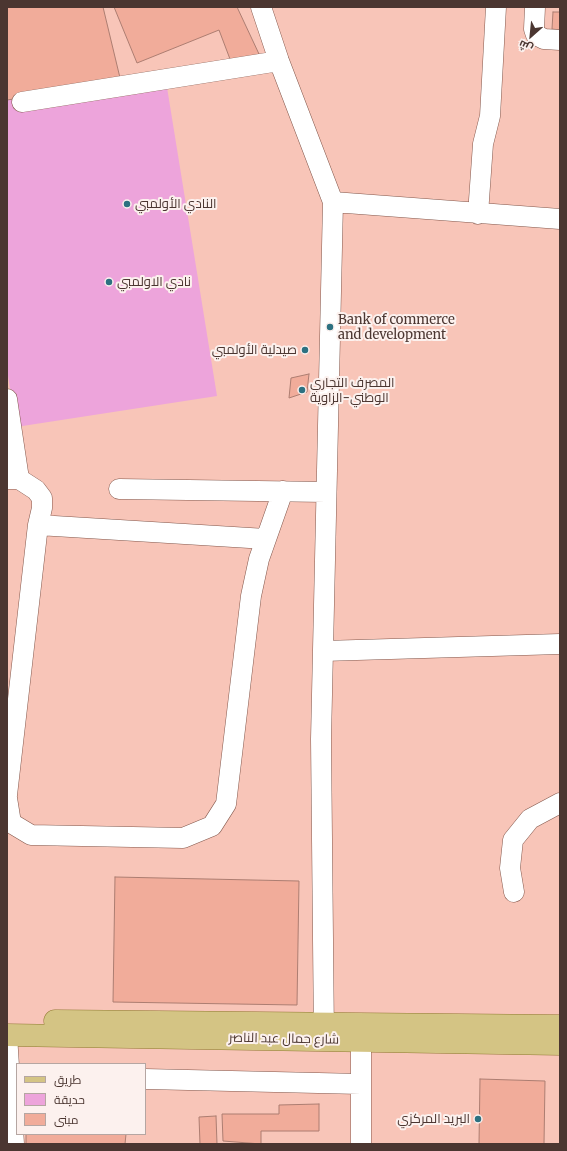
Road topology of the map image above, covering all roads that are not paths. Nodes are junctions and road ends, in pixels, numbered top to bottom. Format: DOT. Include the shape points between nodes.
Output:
graph roads {
  1 [pos="261,7"];
  2 [pos="496,7"];
  3 [pos="535,7"];
  4 [pos="560,40"];
  5 [pos="280,61"];
  6 [pos="22,102"];
  7 [pos="332,202"];
  8 [pos="478,214"];
  9 [pos="560,219"];
  10 [pos="7,399"];
  11 [pos="13,479"];
  12 [pos="119,489"];
  13 [pos="283,491"];
  14 [pos="326,492"];
  15 [pos="38,525"];
  16 [pos="266,539"];
  17 [pos="560,644"];
  18 [pos="323,651"];
  19 [pos="7,795"];
  20 [pos="7,798"];
  21 [pos="560,803"];
  22 [pos="514,892"];
  23 [pos="560,1026"];
  24 [pos="324,1031"];
  25 [pos="7,1032"];
  26 [pos="360,1041"];
  27 [pos="560,1044"];
  28 [pos="11,1076"];
  29 [pos="146,1079"];
  30 [pos="361,1084"];
  31 [pos="10,1121"];
  32 [pos="14,1144"];
  33 [pos="361,1144"];
  1 -- 5 [label="street"];
  2 -- 8 [label="street" via="490,116 483,144"];
  3 -- 4 [label="street" via="536,34 544,39"];
  5 -- 6 [label="street"];
  5 -- 7 [label="street"];
  7 -- 8 [label="street"];
  7 -- 14 [label="street"];
  8 -- 9 [label="street"];
  10 -- 11 [label="street"];
  11 -- 15 [label="street" via="36,490 42,498"];
  12 -- 13 [label="street"];
  13 -- 14 [label="street"];
  13 -- 16 [label="street"];
  14 -- 18 [label="street"];
  15 -- 16 [label="street"];
  15 -- 19 [label="street"];
  16 -- 20 [label="street" via="251,596 226,804 212,826 183,838 31,835 11,823"];
  17 -- 18 [label="street"];
  18 -- 24 [label="street" via="321,739"];
  21 -- 22 [label="street" via="530,819 513,840 510,868"];
  23 -- 24 [label="main road, شارع جمال عبد الناصر"];
  24 -- 25 [label="main road, شارع جمال عبد الناصر"];
  24 -- 26 [label="main road, شارع جمال عبد الناصر"];
  25 -- 28 [label="street"];
  26 -- 27 [label="main road, شارع جمال عبد الناصر"];
  26 -- 30 [label="street"];
  28 -- 31 [label="street"];
  29 -- 30 [label="street"];
  30 -- 33 [label="street"];
  31 -- 32 [label="street"];
}
